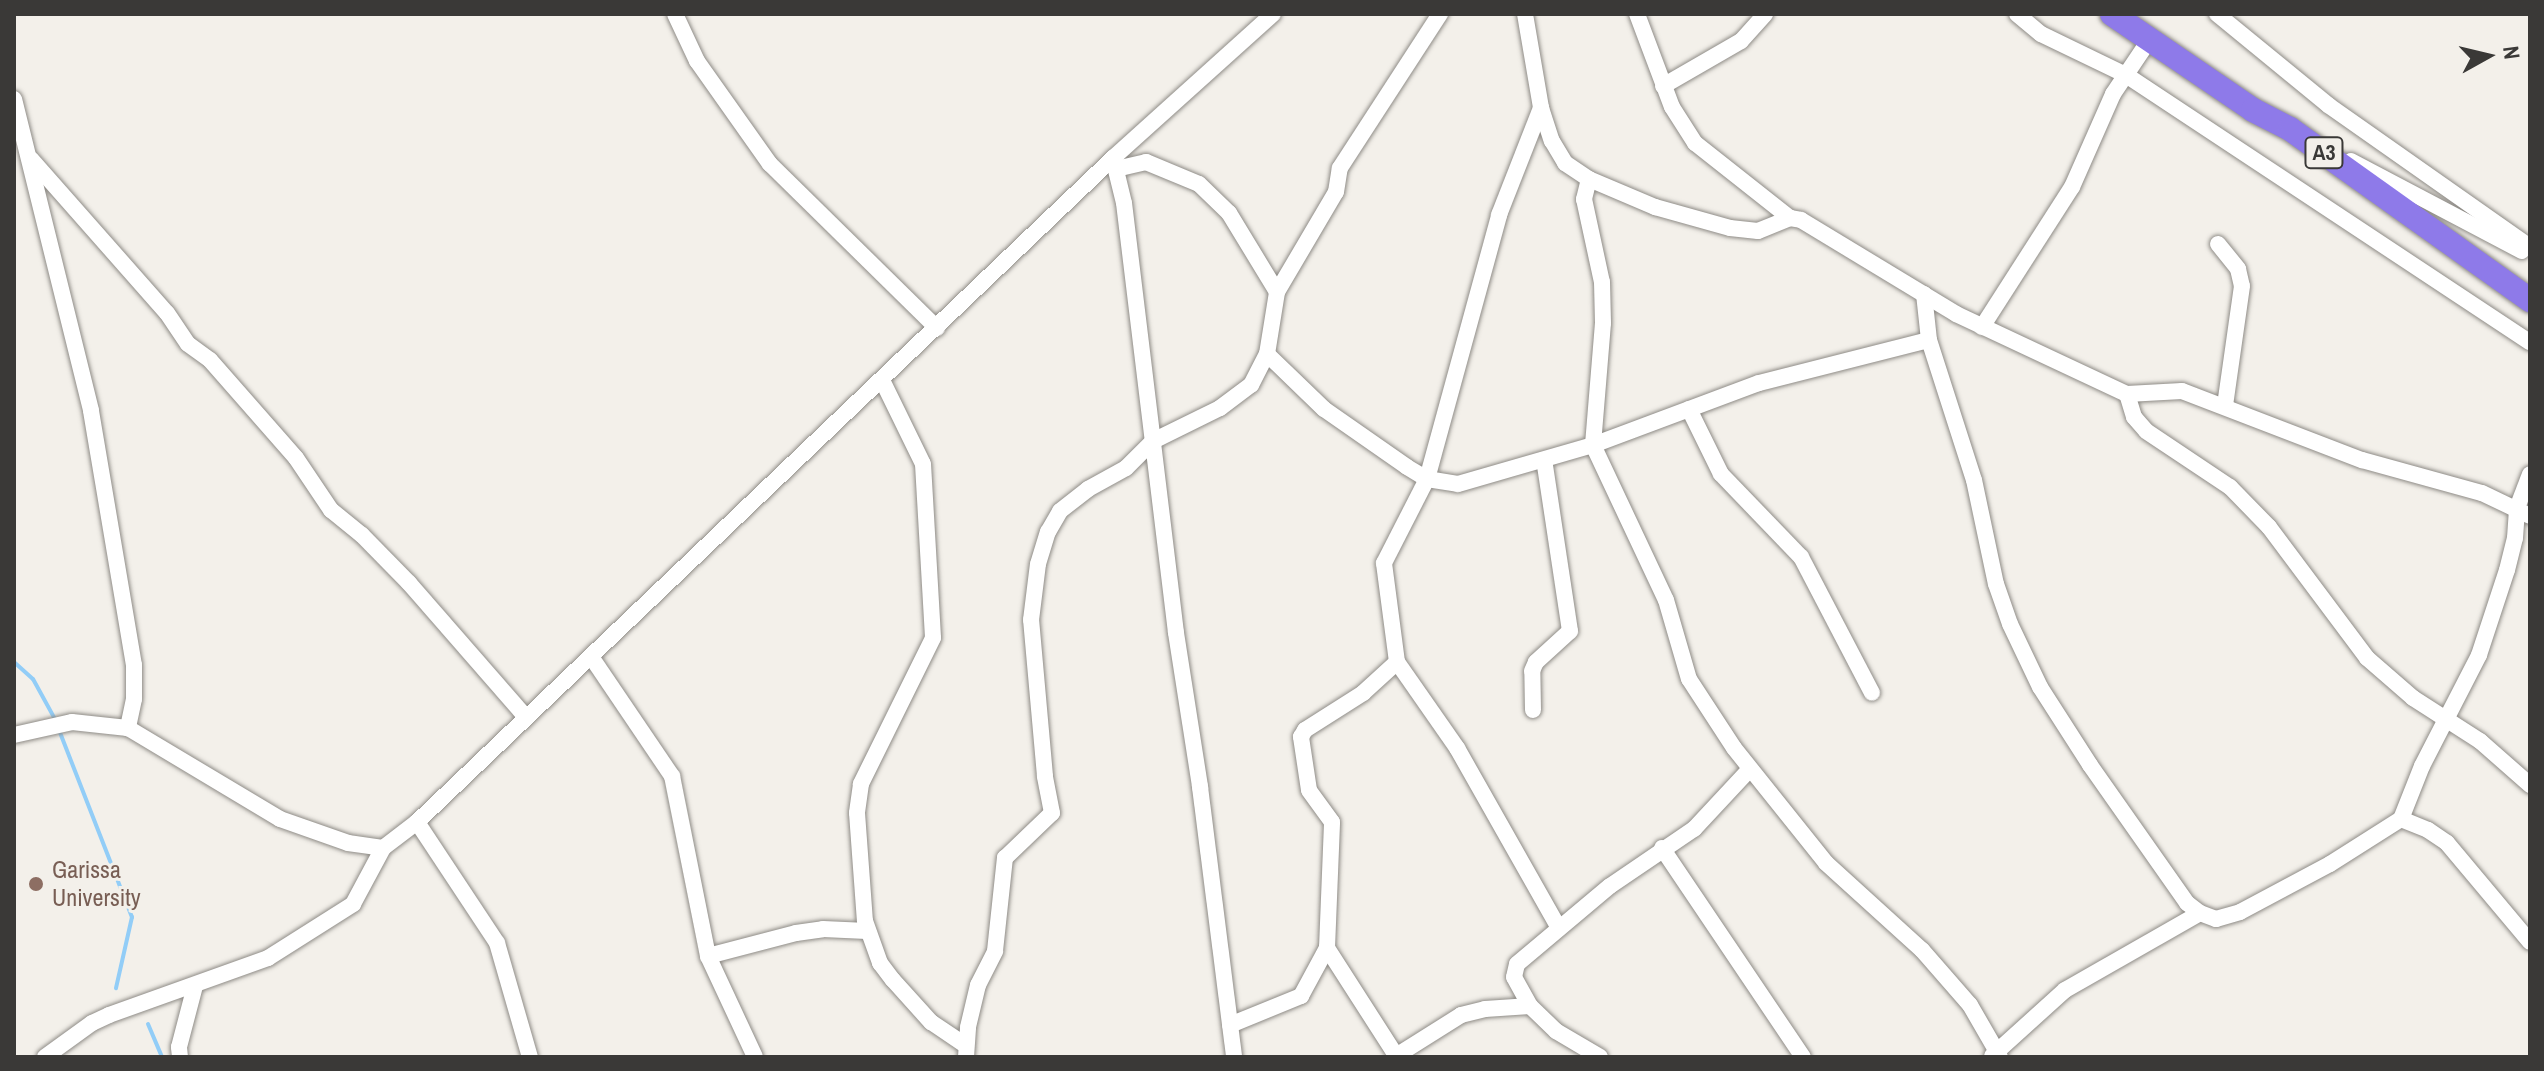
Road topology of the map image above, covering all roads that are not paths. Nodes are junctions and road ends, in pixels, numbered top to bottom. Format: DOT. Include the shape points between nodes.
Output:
graph roads {
  1 [pos="675,14"];
  2 [pos="1273,14"];
  3 [pos="1440,14"];
  4 [pos="1525,14"];
  5 [pos="1637,14"];
  6 [pos="1765,14"];
  7 [pos="2017,14"];
  8 [pos="2217,14"];
  9 [pos="2124,17"];
  10 [pos="2150,39"];
  11 [pos="2126,75"];
  12 [pos="1663,86"];
  13 [pos="14,99"];
  14 [pos="1541,108"];
  15 [pos="2290,129"];
  16 [pos="31,159"];
  17 [pos="1115,164"];
  18 [pos="1589,179"];
  19 [pos="1790,218"];
  20 [pos="2218,244"];
  21 [pos="2530,247"];
  22 [pos="2530,256"];
  23 [pos="1277,292"];
  24 [pos="1924,294"];
  25 [pos="2530,300"];
  26 [pos="1982,327"];
  27 [pos="937,328"];
  28 [pos="1929,340"];
  29 [pos="2530,342"];
  30 [pos="1267,354"];
  31 [pos="882,380"];
  32 [pos="2127,394"];
  33 [pos="2225,405"];
  34 [pos="1689,409"];
  35 [pos="1153,441"];
  36 [pos="1593,445"];
  37 [pos="1544,460"];
  38 [pos="2530,474"];
  39 [pos="1427,479"];
  40 [pos="2524,512"];
  41 [pos="592,658"];
  42 [pos="1397,662"];
  43 [pos="1872,693"];
  44 [pos="1533,710"];
  45 [pos="526,717"];
  46 [pos="2448,721"];
  47 [pos="128,728"];
  48 [pos="14,735"];
  49 [pos="1750,769"];
  50 [pos="2530,785"];
  51 [pos="2401,819"];
  52 [pos="417,822"];
  53 [pos="383,848"];
  54 [pos="1662,848"];
  55 [pos="2200,913"];
  56 [pos="1559,928"];
  57 [pos="867,931"];
  58 [pos="2530,942"];
  59 [pos="1327,948"];
  60 [pos="708,956"];
  61 [pos="195,986"];
  62 [pos="1530,1006"];
  63 [pos="1230,1025"];
  64 [pos="965,1051"];
  65 [pos="1996,1055"];
  66 [pos="45,1057"];
  67 [pos="180,1057"];
  68 [pos="530,1057"];
  69 [pos="755,1057"];
  70 [pos="1234,1057"];
  71 [pos="1397,1057"];
  72 [pos="1600,1057"];
  73 [pos="1803,1057"];
  1 -- 27 [label="street" via="697,61 770,164"];
  2 -- 17 [label="street"];
  3 -- 23 [label="street" via="1340,168 1336,192"];
  4 -- 14 [label="street"];
  5 -- 12 [label="street"];
  6 -- 12 [label="street" via="1741,41"];
  7 -- 11 [label="street" via="2041,34"];
  8 -- 21 [label="street" via="2328,105"];
  9 -- 10 [label="highway, A3"];
  10 -- 11 [label="street"];
  10 -- 15 [label="highway, A3" via="2253,110"];
  11 -- 26 [label="street" via="2072,187"];
  11 -- 29 [label="street"];
  12 -- 19 [label="street" via="1695,143"];
  13 -- 16 [label="street"];
  14 -- 18 [label="street" via="1565,163"];
  14 -- 39 [label="street" via="1499,215"];
  15 -- 22 [label="street"];
  15 -- 25 [label="highway, A3"];
  16 -- 45 [label="street" via="167,313 188,344 210,360 296,458 331,510 409,583"];
  16 -- 47 [label="street" via="91,411 132,653 134,699"];
  17 -- 23 [label="street" via="1146,162 1199,184 1229,213"];
  17 -- 27 [label="street"];
  17 -- 35 [label="street"];
  18 -- 19 [label="street" via="1655,207 1746,232"];
  18 -- 36 [label="street" via="1584,199 1603,309"];
  19 -- 24 [label="street"];
  20 -- 33 [label="street" via="2238,269 2242,286"];
  23 -- 30 [label="street"];
  24 -- 26 [label="street"];
  24 -- 28 [label="street"];
  26 -- 32 [label="street"];
  27 -- 31 [label="street"];
  28 -- 34 [label="street" via="1759,383"];
  28 -- 55 [label="street" via="1974,480 1996,584 2040,687 2187,903"];
  30 -- 35 [label="street" via="1251,385 1220,408"];
  30 -- 39 [label="street" via="1324,409"];
  31 -- 41 [label="street"];
  31 -- 57 [label="street" via="923,464 933,638 861,784 857,813"];
  32 -- 33 [label="street" via="2182,391"];
  32 -- 46 [label="street" via="2134,417 2146,431 2230,487 2269,527 2367,658"];
  33 -- 40 [label="street" via="2362,460 2461,486"];
  34 -- 36 [label="street"];
  34 -- 43 [label="street" via="1721,474 1801,557"];
  35 -- 63 [label="street"];
  35 -- 64 [label="street" via="1126,468 1060,511 1038,564 1031,620 1052,813 1005,858 995,951 978,985"];
  36 -- 37 [label="street"];
  36 -- 49 [label="street" via="1666,600 1689,679"];
  37 -- 39 [label="street" via="1468,484"];
  37 -- 44 [label="street" via="1570,631 1536,662"];
  38 -- 40 [label="street"];
  39 -- 42 [label="street" via="1384,563"];
  40 -- 46 [label="street" via="2479,655"];
  41 -- 45 [label="street"];
  41 -- 60 [label="street" via="672,776"];
  42 -- 56 [label="street" via="1457,748"];
  42 -- 59 [label="street" via="1301,737 1309,790 1332,822"];
  45 -- 52 [label="street"];
  46 -- 50 [label="street"];
  46 -- 51 [label="street"];
  47 -- 48 [label="street" via="72,722"];
  47 -- 53 [label="street" via="280,819 348,843"];
  49 -- 54 [label="street" via="1694,829"];
  49 -- 65 [label="street" via="1845,882 1939,966 1970,1005"];
  51 -- 55 [label="street" via="2240,912 2216,919"];
  51 -- 58 [label="street" via="2447,843"];
  52 -- 53 [label="street"];
  52 -- 68 [label="street" via="497,943"];
  53 -- 61 [label="street" via="353,904 340,914 268,958"];
  54 -- 56 [label="street"];
  54 -- 73 [label="street"];
  55 -- 65 [label="street" via="2065,990"];
  56 -- 62 [label="street" via="1517,964 1514,977"];
  57 -- 60 [label="street" via="796,933"];
  57 -- 64 [label="street" via="893,980"];
  59 -- 63 [label="street" via="1301,996"];
  59 -- 71 [label="street"];
  60 -- 69 [label="street"];
  61 -- 66 [label="street" via="92,1023"];
  61 -- 67 [label="street"];
  62 -- 71 [label="street" via="1461,1015"];
  62 -- 72 [label="street" via="1556,1031"];
  63 -- 70 [label="street"];
}
